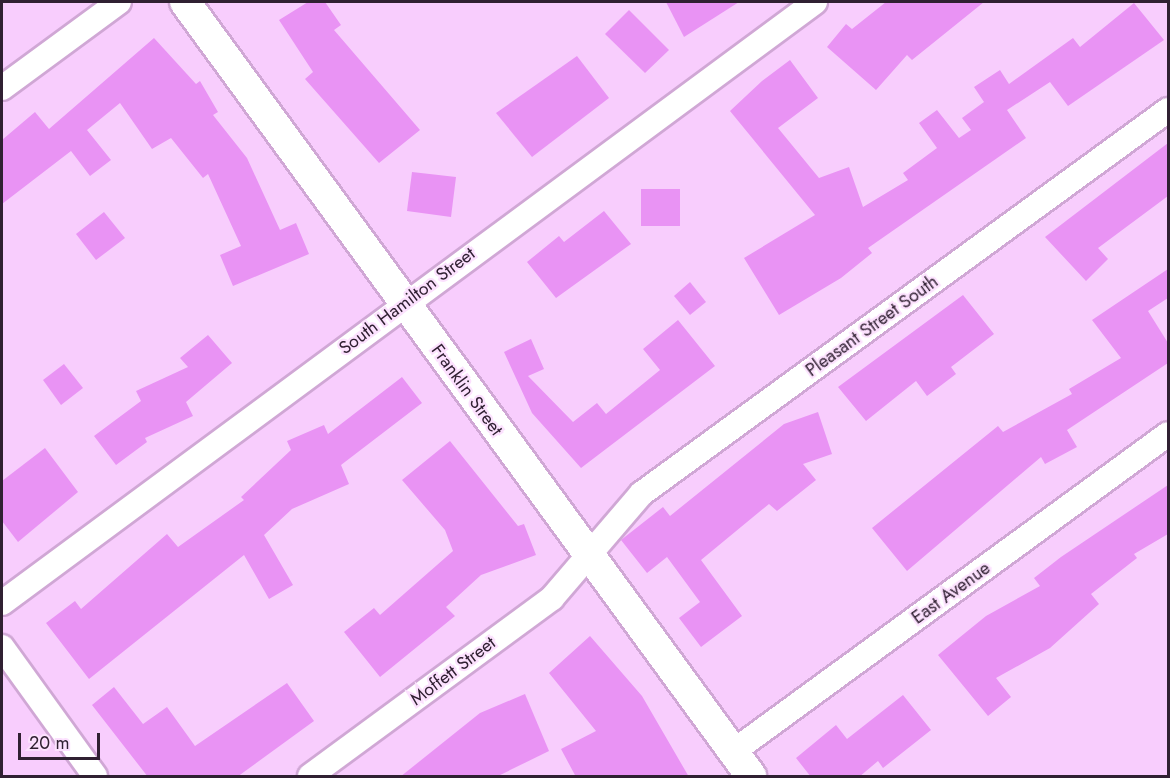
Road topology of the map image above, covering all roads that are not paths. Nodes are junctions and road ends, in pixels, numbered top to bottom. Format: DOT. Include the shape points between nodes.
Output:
graph roads {
  1 [pos="119,2"];
  2 [pos="185,2"];
  3 [pos="815,2"];
  4 [pos="2,88"];
  5 [pos="1168,110"];
  6 [pos="404,303"];
  7 [pos="1168,434"];
  8 [pos="590,557"];
  9 [pos="2,603"];
  10 [pos="2,647"];
  11 [pos="734,752"];
  12 [pos="95,777"];
  13 [pos="310,777"];
  14 [pos="751,777"];
  1 -- 4 [label="street"];
  2 -- 6 [label="street, Franklin Street"];
  3 -- 6 [label="street, South Hamilton Street"];
  5 -- 8 [label="street, Pleasant Street South" via="641,494 621,513"];
  6 -- 8 [label="street, Franklin Street"];
  6 -- 9 [label="street, South Hamilton Street"];
  7 -- 11 [label="street, East Avenue"];
  8 -- 11 [label="street, Franklin Street"];
  8 -- 13 [label="street, Moffett Street" via="552,597"];
  10 -- 12 [label="street"];
  11 -- 14 [label="street, Franklin Street"];
}
